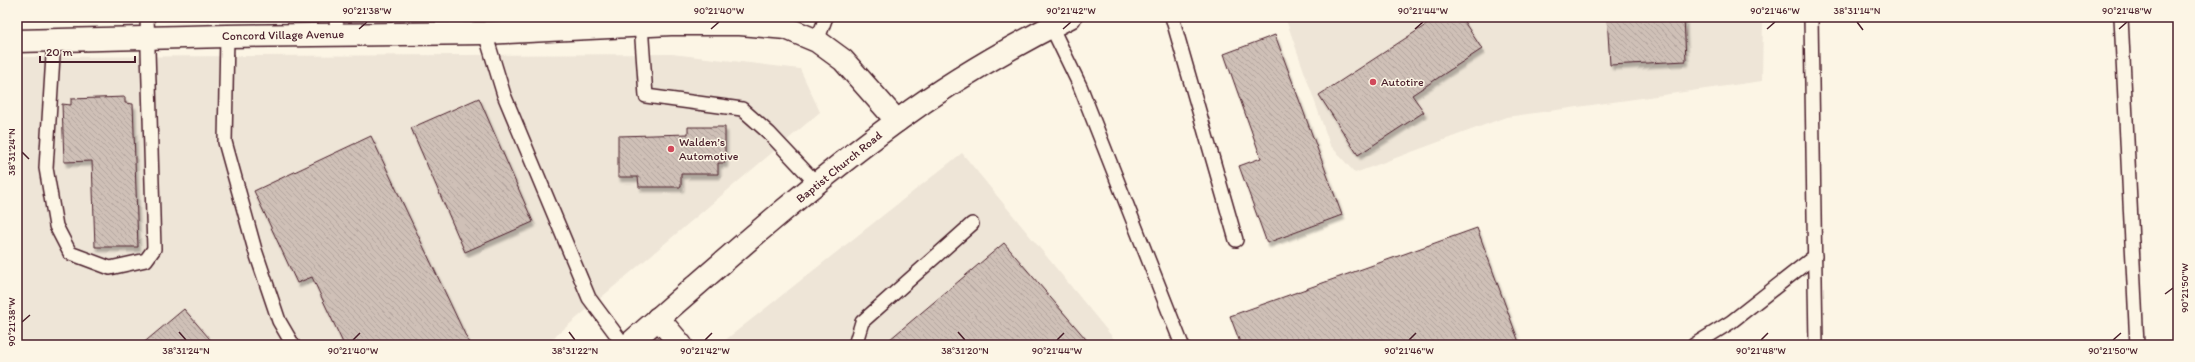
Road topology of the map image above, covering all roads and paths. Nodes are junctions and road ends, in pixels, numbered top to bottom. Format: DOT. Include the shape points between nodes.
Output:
graph roads {
  1 [pos="826,17"];
  2 [pos="1172,17"];
  3 [pos="1811,17"];
  4 [pos="2121,17"];
  5 [pos="727,21"];
  6 [pos="1060,22"];
  7 [pos="457,25"];
  8 [pos="641,25"];
  9 [pos="336,26"];
  10 [pos="148,27"];
  11 [pos="485,33"];
  12 [pos="227,36"];
  13 [pos="54,40"];
  14 [pos="17,41"];
  15 [pos="817,41"];
  16 [pos="897,121"];
  17 [pos="817,184"];
  18 [pos="972,224"];
  19 [pos="1236,240"];
  20 [pos="1815,256"];
  21 [pos="658,318"];
  22 [pos="293,345"];
  23 [pos="624,345"];
  24 [pos="628,345"];
  25 [pos="681,345"];
  26 [pos="855,345"];
  27 [pos="1182,345"];
  28 [pos="1694,345"];
  29 [pos="1816,345"];
  30 [pos="2137,345"];
  1 -- 15 [label="lane"];
  2 -- 19 [label="lane"];
  3 -- 20 [label="lane"];
  4 -- 30 [label="lane"];
  5 -- 8 [label="street, Concord Village Avenue"];
  5 -- 15 [label="street, Concord Village Avenue" via="786,28"];
  6 -- 16 [label="street, Baptist Church Road" via="977,69"];
  6 -- 27 [label="lane" via="1080,86"];
  7 -- 9 [label="street, Concord Village Avenue"];
  7 -- 11 [label="street, Concord Village Avenue"];
  8 -- 11 [label="street, Concord Village Avenue"];
  8 -- 17 [label="lane" via="646,96 742,109 769,133"];
  9 -- 12 [label="street, Concord Village Avenue"];
  10 -- 12 [label="street, Concord Village Avenue"];
  10 -- 13 [label="street, Concord Village Avenue"];
  10 -- 13 [label="lane" via="154,249 146,260 110,268 70,253 56,226 46,168"];
  11 -- 23 [label="lane" via="504,96 590,298"];
  12 -- 22 [label="lane" via="225,142 254,250 280,321"];
  13 -- 14 [label="street, Concord Village Avenue"];
  15 -- 16 [label="street, Concord Village Avenue" via="843,60"];
  16 -- 17 [label="street, Baptist Church Road"];
  17 -- 21 [label="street, Baptist Church Road"];
  18 -- 26 [label="lane" via="862,322"];
  20 -- 28 [label="lane" via="1731,322"];
  20 -- 29 [label="lane"];
  21 -- 24 [label="street, Baptist Church Road"];
  21 -- 25 [label="street"];
}
